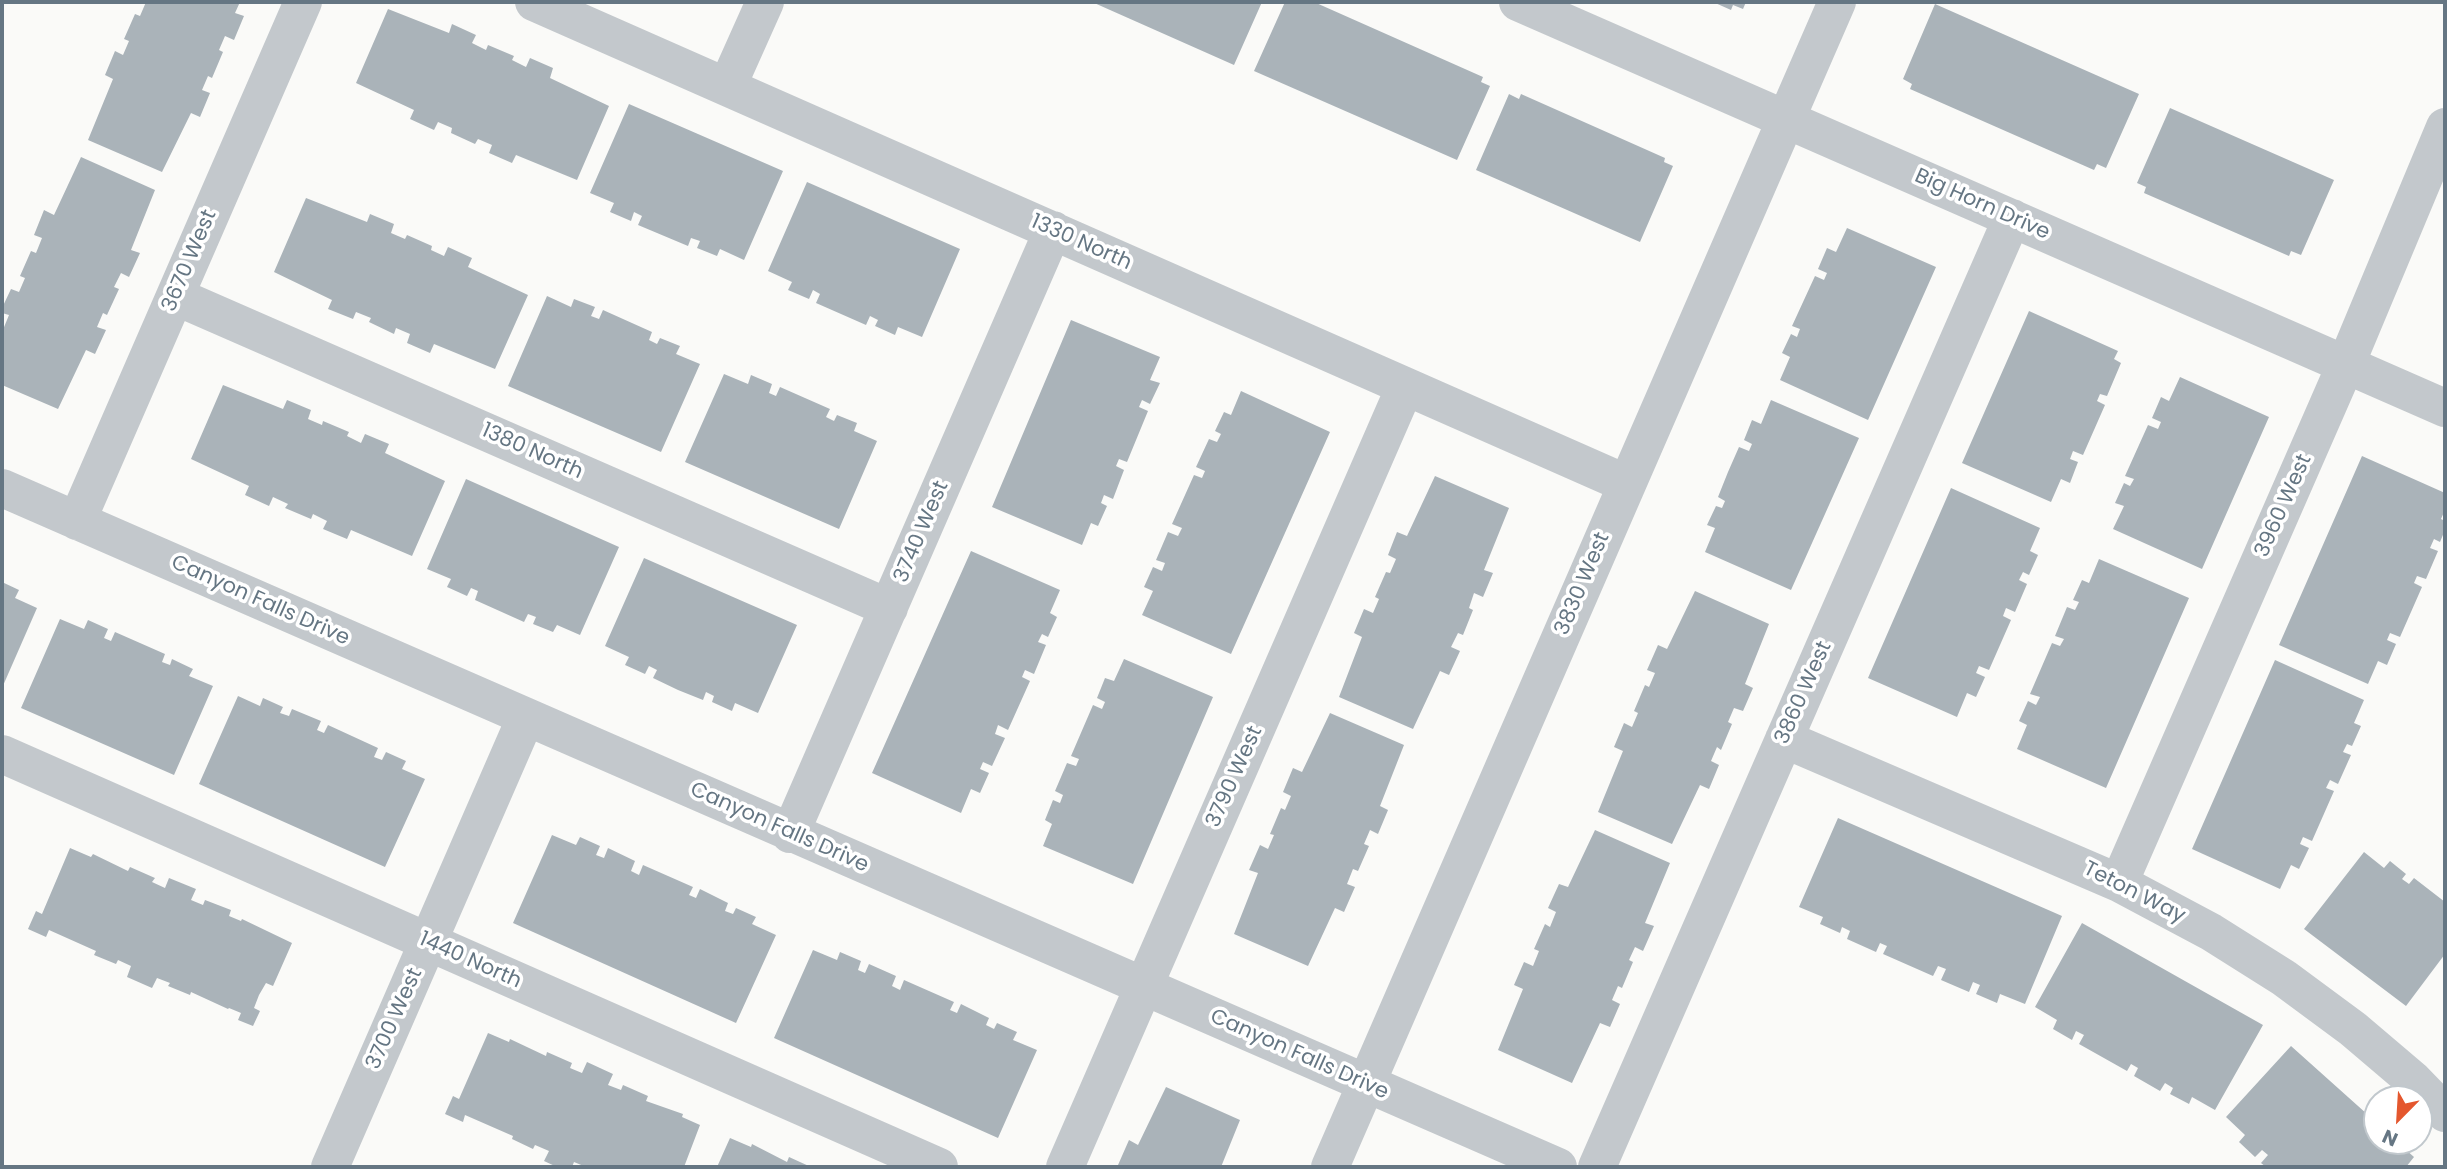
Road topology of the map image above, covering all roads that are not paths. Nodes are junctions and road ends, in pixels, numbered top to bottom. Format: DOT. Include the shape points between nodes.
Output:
graph roads {
  1 [pos="303,2"];
  2 [pos="534,2"];
  3 [pos="765,2"];
  4 [pos="1518,2"];
  5 [pos="1837,2"];
  6 [pos="727,87"];
  7 [pos="1786,119"];
  8 [pos="2441,150"];
  9 [pos="2012,218"];
  10 [pos="1053,230"];
  11 [pos="175,296"];
  12 [pos="2346,364"];
  13 [pos="1405,387"];
  14 [pos="2445,408"];
  15 [pos="1627,484"];
  16 [pos="2,488"];
  17 [pos="77,521"];
  18 [pos="889,608"];
  19 [pos="526,718"];
  20 [pos="1784,739"];
  21 [pos="2,754"];
  22 [pos="790,834"];
  23 [pos="2119,883"];
  24 [pos="428,943"];
  25 [pos="1144,987"];
  26 [pos="1366,1084"];
  27 [pos="2445,1113"];
  28 [pos="330,1167"];
  29 [pos="939,1167"];
  30 [pos="1065,1167"];
  31 [pos="1329,1167"];
  32 [pos="1558,1167"];
  33 [pos="1597,1167"];
  1 -- 11 [label="street, 3670 West"];
  2 -- 6 [label="street, 1330 North"];
  3 -- 6 [label="street"];
  4 -- 7 [label="street, Big Horn Drive"];
  5 -- 7 [label="street, 3830 West"];
  6 -- 10 [label="street, 1330 North"];
  7 -- 9 [label="street, Big Horn Drive"];
  7 -- 15 [label="street, 3830 West"];
  8 -- 12 [label="street, 3960 West"];
  9 -- 12 [label="street, Big Horn Drive"];
  9 -- 20 [label="street, 3860 West"];
  10 -- 13 [label="street, 1330 North"];
  10 -- 18 [label="street, 3740 West"];
  11 -- 17 [label="street, 3670 West"];
  11 -- 18 [label="street, 1380 North"];
  12 -- 14 [label="street, Big Horn Drive"];
  12 -- 23 [label="street, 3960 West"];
  13 -- 15 [label="street, 1330 North"];
  13 -- 25 [label="street, 3790 West"];
  15 -- 26 [label="street, 3830 West"];
  16 -- 17 [label="street, Canyon Falls Drive"];
  17 -- 19 [label="street, Canyon Falls Drive"];
  18 -- 22 [label="street, 3740 West"];
  19 -- 22 [label="street, Canyon Falls Drive"];
  19 -- 24 [label="street, 3700 West"];
  20 -- 23 [label="street, Teton Way"];
  20 -- 33 [label="street, 3860 West"];
  21 -- 24 [label="street, 1440 North"];
  22 -- 25 [label="street, Canyon Falls Drive"];
  23 -- 27 [label="street, Teton Way" via="2284,978 2353,1029"];
  24 -- 28 [label="street, 3700 West"];
  24 -- 29 [label="street, 1440 North"];
  25 -- 26 [label="street, Canyon Falls Drive"];
  25 -- 30 [label="street, 3790 West"];
  26 -- 31 [label="street, 3830 West"];
  26 -- 32 [label="street, Canyon Falls Drive"];
}
